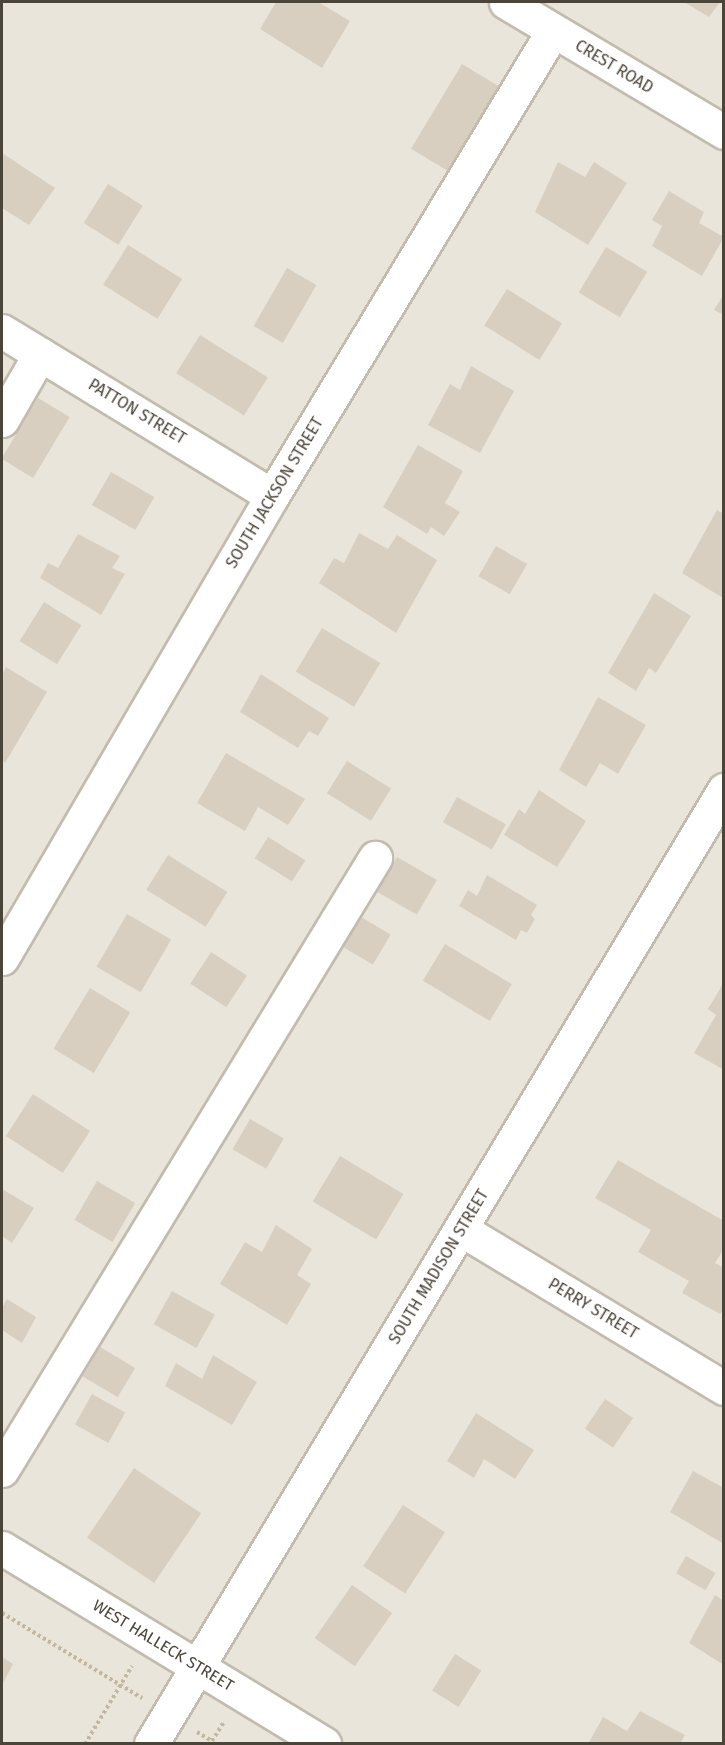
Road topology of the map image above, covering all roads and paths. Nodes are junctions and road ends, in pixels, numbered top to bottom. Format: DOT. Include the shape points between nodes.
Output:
graph roads {
  1 [pos="506,2"];
  2 [pos="554,31"];
  3 [pos="723,132"];
  4 [pos="2,331"];
  5 [pos="40,354"];
  6 [pos="2,420"];
  7 [pos="272,496"];
  8 [pos="723,790"];
  9 [pos="375,858"];
  10 [pos="2,958"];
  11 [pos="462,1230"];
  12 [pos="723,1388"];
  13 [pos="2,1470"];
  14 [pos="2,1548"];
  15 [pos="2,1613"];
  16 [pos="149,1638"];
  17 [pos="198,1667"];
  18 [pos="120,1684"];
  19 [pos="242,1694"];
  20 [pos="169,1714"];
  21 [pos="211,1742"];
  22 [pos="84,1743"];
  23 [pos="151,1743"];
  24 [pos="324,1743"];
  1 -- 2 [label="street, CREST ROAD"];
  2 -- 3 [label="street, CREST ROAD"];
  2 -- 7 [label="street, SOUTH JACKSON STREET"];
  4 -- 5 [label="street, PATTON STREET"];
  5 -- 6 [label="street"];
  5 -- 7 [label="street, PATTON STREET"];
  7 -- 10 [label="street, SOUTH JACKSON STREET"];
  8 -- 11 [label="street, SOUTH MADISON STREET"];
  9 -- 13 [label="street"];
  11 -- 12 [label="street, PERRY STREET"];
  11 -- 17 [label="street, SOUTH MADISON STREET"];
  14 -- 16 [label="street, WEST HALLECK STREET"];
  15 -- 18 [label="path"];
  16 -- 17 [label="street, WEST HALLECK STREET"];
  16 -- 18 [label="path"];
  17 -- 19 [label="street, WEST HALLECK STREET"];
  17 -- 20 [label="street, SOUTH MADISON STREET"];
  18 -- 20 [label="path"];
  18 -- 22 [label="path"];
  19 -- 21 [label="path"];
  19 -- 24 [label="street, WEST HALLECK STREET"];
  20 -- 21 [label="path"];
  20 -- 23 [label="street, SOUTH MADISON STREET"];
}
